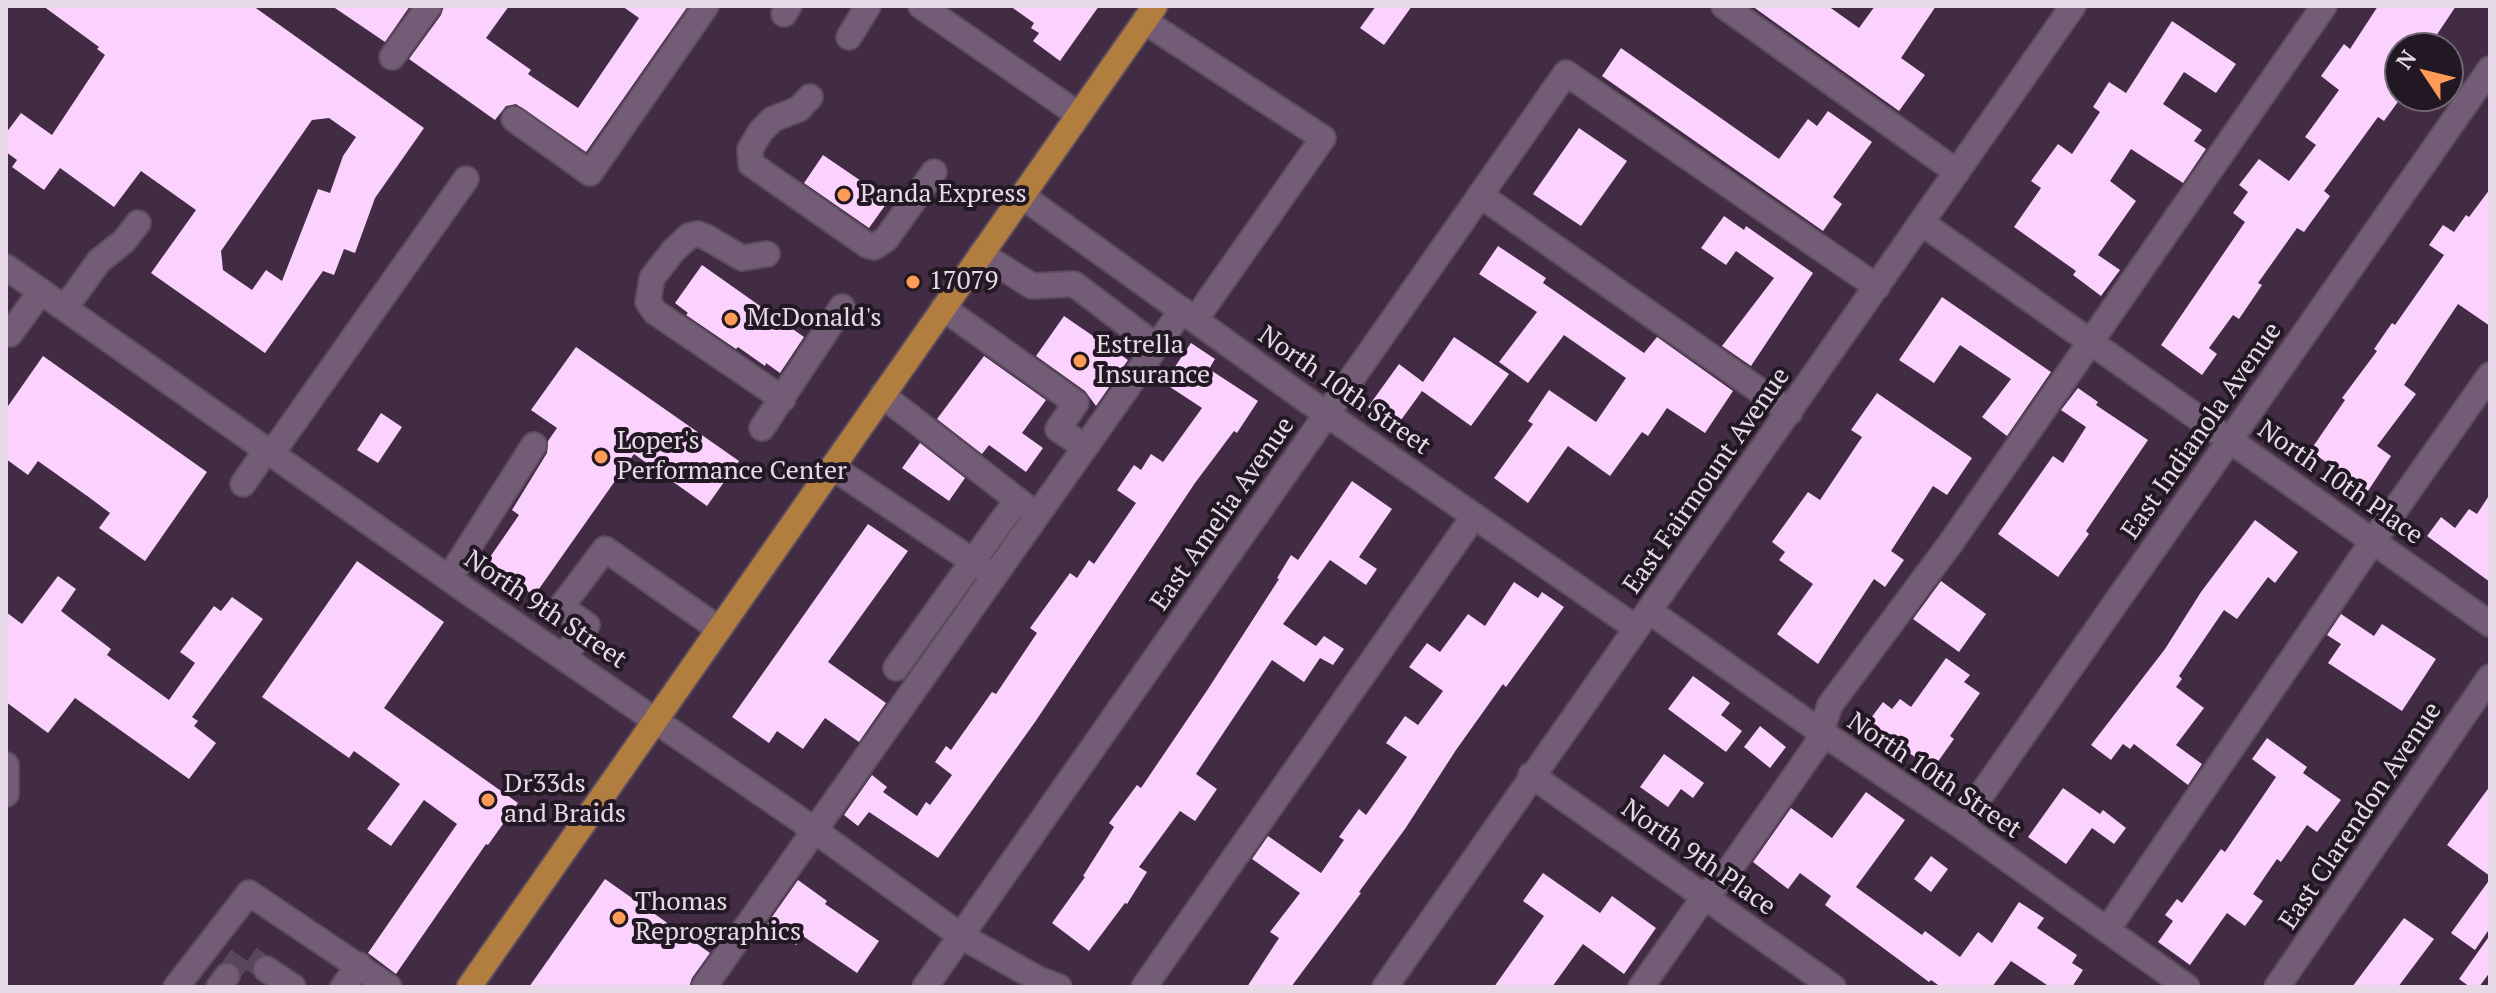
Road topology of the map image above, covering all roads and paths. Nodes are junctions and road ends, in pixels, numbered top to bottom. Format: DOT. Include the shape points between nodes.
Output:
graph roads {
  1 [pos="429,6"];
  2 [pos="706,6"];
  3 [pos="868,6"];
  4 [pos="921,6"];
  5 [pos="1724,6"];
  6 [pos="2073,6"];
  7 [pos="2324,6"];
  8 [pos="1149,13"];
  9 [pos="849,37"];
  10 [pos="392,57"];
  11 [pos="2490,69"];
  12 [pos="810,97"];
  13 [pos="1079,115"];
  14 [pos="514,119"];
  15 [pos="934,172"];
  16 [pos="1957,172"];
  17 [pos="466,179"];
  18 [pos="1480,195"];
  19 [pos="1022,196"];
  20 [pos="138,223"];
  21 [pos="1922,223"];
  22 [pos="767,254"];
  23 [pos="981,254"];
  24 [pos="6,267"];
  25 [pos="1877,287"];
  26 [pos="41,291"];
  27 [pos="1159,294"];
  28 [pos="842,307"];
  29 [pos="65,308"];
  30 [pos="943,308"];
  31 [pos="1188,315"];
  32 [pos="1125,323"];
  33 [pos="10,334"];
  34 [pos="2091,342"];
  35 [pos="1156,346"];
  36 [pos="2490,375"];
  37 [pos="882,395"];
  38 [pos="783,399"];
  39 [pos="1790,412"];
  40 [pos="1327,414"];
  41 [pos="762,428"];
  42 [pos="2230,440"];
  43 [pos="534,445"];
  44 [pos="1085,447"];
  45 [pos="270,451"];
  46 [pos="832,467"];
  47 [pos="243,484"];
  48 [pos="1017,500"];
  49 [pos="1037,515"];
  50 [pos="1474,516"];
  51 [pos="2373,541"];
  52 [pos="973,562"];
  53 [pos="994,576"];
  54 [pos="449,578"];
  55 [pos="1642,619"];
  56 [pos="2490,624"];
  57 [pos="719,629"];
  58 [pos="564,657"];
  59 [pos="896,668"];
  60 [pos="2490,677"];
  61 [pos="656,720"];
  62 [pos="1821,732"];
  63 [pos="6,765"];
  64 [pos="1531,775"];
  65 [pos="6,794"];
  66 [pos="1960,825"];
  67 [pos="813,830"];
  68 [pos="1705,896"];
  69 [pos="2107,930"];
  70 [pos="961,936"];
  71 [pos="359,965"];
  72 [pos="266,969"];
  73 [pos="176,987"];
  74 [pos="293,987"];
  75 [pos="343,987"];
  76 [pos="389,987"];
  77 [pos="469,987"];
  78 [pos="704,987"];
  79 [pos="925,987"];
  80 [pos="1059,987"];
  81 [pos="1144,987"];
  82 [pos="1385,987"];
  83 [pos="1641,987"];
  84 [pos="1833,987"];
  85 [pos="2187,987"];
  86 [pos="2277,987"];
  1 -- 10 [label="street"];
  2 -- 14 [label="street" via="590,173"];
  3 -- 9 [label="street"];
  4 -- 13 [label="street"];
  5 -- 16 [label="street"];
  6 -- 16 [label="street, East Fairmount Avenue"];
  7 -- 34 [label="street"];
  8 -- 13 [label="main road"];
  8 -- 31 [label="street" via="1323,138"];
  11 -- 42 [label="street, East Indianola Avenue"];
  12 -- 15 [label="street" via="761,131 750,149 751,164 867,245 874,247 886,239"];
  13 -- 19 [label="main road"];
  16 -- 21 [label="street, East Fairmount Avenue"];
  17 -- 45 [label="street"];
  18 -- 25 [label="street, East Amelia Avenue" via="1566,73"];
  18 -- 39 [label="street"];
  18 -- 40 [label="street, East Amelia Avenue"];
  19 -- 23 [label="main road"];
  19 -- 27 [label="street, North 10th Street"];
  20 -- 29 [label="street" via="99,261"];
  21 -- 25 [label="street, East Fairmount Avenue"];
  21 -- 34 [label="street, North 10th Place"];
  22 -- 38 [label="street" via="742,258 706,237 689,236 652,278 648,302 655,312"];
  23 -- 30 [label="main road"];
  23 -- 32 [label="street" via="1032,286 1074,284"];
  24 -- 26 [label="street, North 9th Street"];
  25 -- 39 [label="street, East Fairmount Avenue"];
  26 -- 29 [label="street, North 9th Street"];
  26 -- 33 [label="street"];
  27 -- 31 [label="street, North 10th Street"];
  27 -- 32 [label="street"];
  28 -- 38 [label="street"];
  29 -- 45 [label="street, North 9th Street"];
  30 -- 37 [label="main road"];
  30 -- 44 [label="street" via="1076,403 1058,429"];
  31 -- 35 [label="street"];
  31 -- 40 [label="street, North 10th Street"];
  32 -- 35 [label="street"];
  34 -- 42 [label="street, North 10th Place"];
  34 -- 62 [label="street" via="1830,705"];
  35 -- 44 [label="street"];
  36 -- 51 [label="street"];
  37 -- 46 [label="main road"];
  37 -- 48 [label="street"];
  38 -- 41 [label="street"];
  39 -- 55 [label="street, East Fairmount Avenue"];
  40 -- 50 [label="street, North 10th Street"];
  40 -- 70 [label="street, East Amelia Avenue"];
  42 -- 51 [label="street, North 10th Place"];
  42 -- 66 [label="street, East Indianola Avenue"];
  43 -- 54 [label="street"];
  44 -- 49 [label="street"];
  45 -- 47 [label="street"];
  45 -- 54 [label="street, North 9th Street"];
  46 -- 52 [label="street"];
  46 -- 57 [label="main road"];
  48 -- 49 [label="street"];
  48 -- 52 [label="street"];
  49 -- 53 [label="street"];
  50 -- 55 [label="street, North 10th Street"];
  50 -- 81 [label="street"];
  51 -- 56 [label="street, North 10th Place"];
  51 -- 69 [label="street"];
  52 -- 53 [label="street"];
  52 -- 59 [label="street"];
  53 -- 67 [label="street"];
  54 -- 58 [label="street, North 9th Street"];
  55 -- 62 [label="street, North 10th Street"];
  55 -- 64 [label="street, East Fairmount Avenue"];
  57 -- 58 [label="street" via="605,549 561,607 587,625"];
  57 -- 61 [label="main road"];
  58 -- 61 [label="street, North 9th Street"];
  60 -- 86 [label="street, East Clarendon Avenue"];
  61 -- 67 [label="street, North 9th Street"];
  61 -- 77 [label="main road"];
  62 -- 66 [label="street, North 10th Street"];
  62 -- 68 [label="street" via="1725,876"];
  63 -- 65 [label="street"];
  64 -- 68 [label="street, North 9th Place"];
  64 -- 82 [label="street, East Fairmount Avenue"];
  66 -- 69 [label="street, North 10th Street"];
  67 -- 70 [label="street, North 9th Street"];
  67 -- 78 [label="street"];
  68 -- 83 [label="street"];
  68 -- 84 [label="street, North 9th Place"];
  69 -- 85 [label="street, North 10th Street"];
  70 -- 79 [label="street, East Amelia Avenue"];
  70 -- 80 [label="street, North 9th Street"];
  71 -- 73 [label="street" via="249,893"];
  71 -- 75 [label="street"];
  71 -- 76 [label="street"];
  72 -- 74 [label="street"];
}
